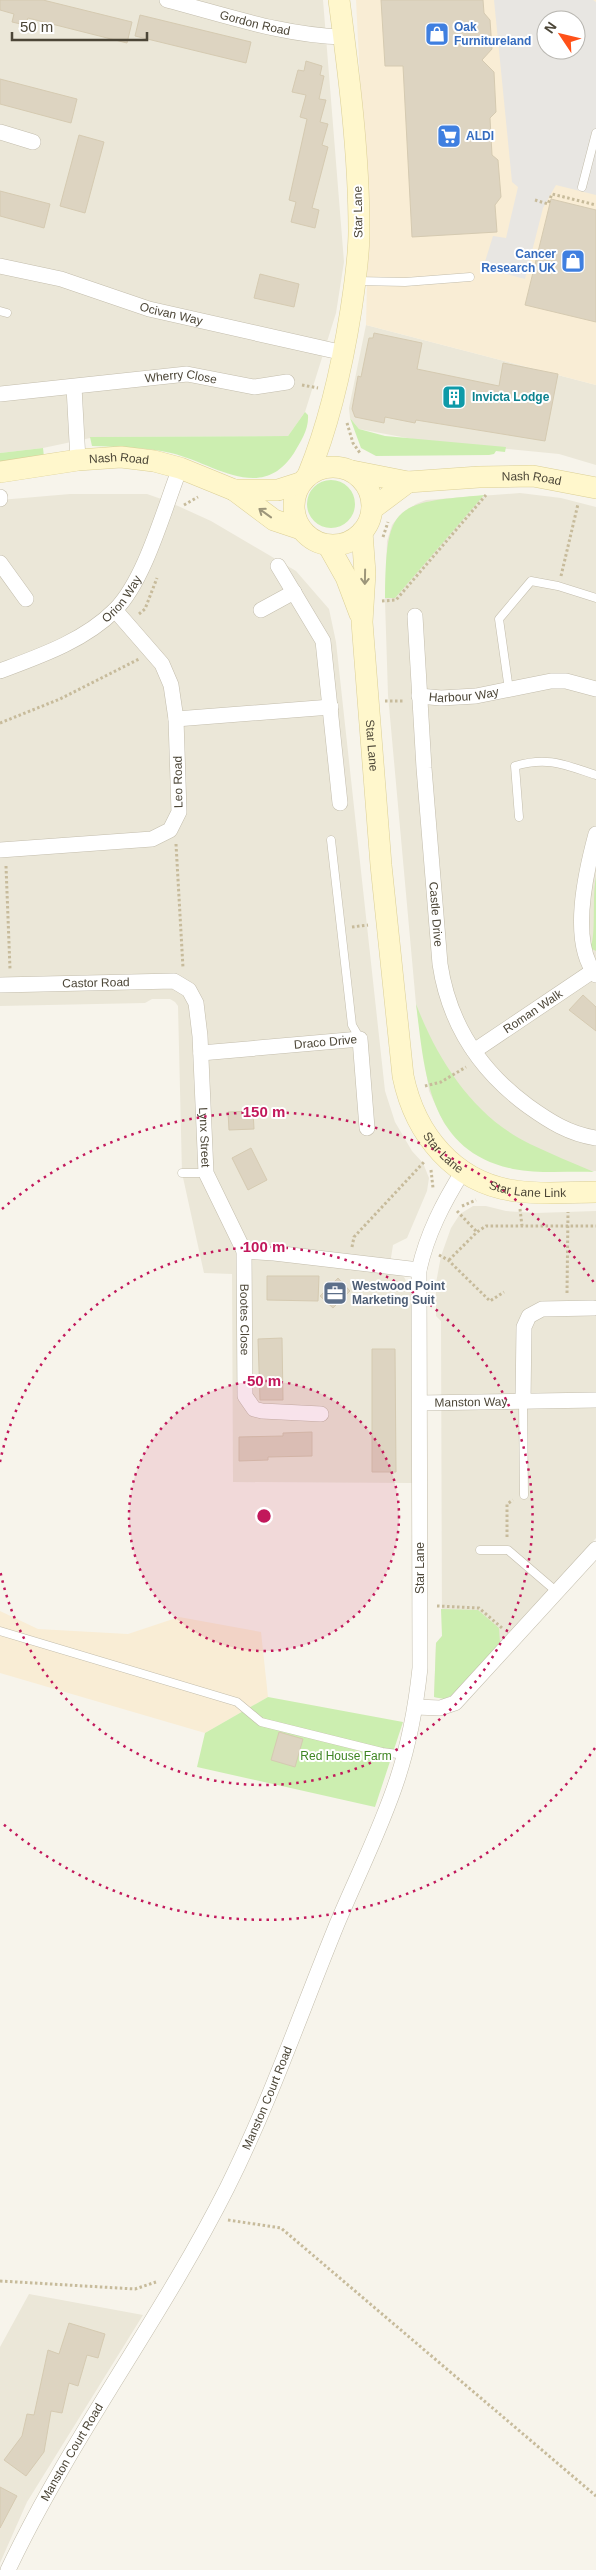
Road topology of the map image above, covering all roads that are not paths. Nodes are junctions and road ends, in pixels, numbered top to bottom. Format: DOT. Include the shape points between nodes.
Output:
graph roads {
  1 [pos="167,0"];
  2 [pos="340,0"];
  3 [pos="344,37"];
  4 [pos="0,132"];
  5 [pos="596,133"];
  6 [pos="33,142"];
  7 [pos="582,188"];
  8 [pos="0,266"];
  9 [pos="470,277"];
  10 [pos="355,281"];
  11 [pos="344,353"];
  12 [pos="287,382"];
  13 [pos="74,387"];
  14 [pos="0,394"];
  15 [pos="336,419"];
  16 [pos="78,460"];
  17 [pos="353,465"];
  18 [pos="180,468"];
  19 [pos="0,472"];
  20 [pos="304,479"];
  21 [pos="408,482"];
  22 [pos="234,490"];
  23 [pos="588,493"];
  24 [pos="372,509"];
  25 [pos="300,529"];
  26 [pos="362,532"];
  27 [pos="328,545"];
  28 [pos="0,563"];
  29 [pos="278,566"];
  30 [pos="294,592"];
  31 [pos="596,598"];
  32 [pos="26,600"];
  33 [pos="115,610"];
  34 [pos="261,610"];
  35 [pos="415,616"];
  36 [pos="362,622"];
  37 [pos="0,671"];
  38 [pos="596,689"];
  39 [pos="510,690"];
  40 [pos="419,696"];
  41 [pos="332,707"];
  42 [pos="176,719"];
  43 [pos="596,775"];
  44 [pos="340,803"];
  45 [pos="520,817"];
  46 [pos="596,834"];
  47 [pos="331,840"];
  48 [pos="3,850"];
  49 [pos="595,973"];
  50 [pos="5,985"];
  51 [pos="185,988"];
  52 [pos="360,1039"];
  53 [pos="201,1053"];
  54 [pos="476,1054"];
  55 [pos="367,1128"];
  56 [pos="596,1138"];
  57 [pos="463,1172"];
  58 [pos="182,1173"];
  59 [pos="206,1173"];
  60 [pos="596,1192"];
  61 [pos="244,1251"];
  62 [pos="419,1270"];
  63 [pos="593,1308"];
  64 [pos="596,1400"];
  65 [pos="523,1401"];
  66 [pos="420,1403"];
  67 [pos="320,1414"];
  68 [pos="524,1495"];
  69 [pos="596,1549"];
  70 [pos="480,1550"];
  71 [pos="557,1592"];
  72 [pos="0,1631"];
  73 [pos="416,1707"];
  74 [pos="405,1755"];
  75 [pos="8,2570"];
  1 -- 3 [label="street, Gordon Road" via="283,30"];
  2 -- 3 [label="street, Star Lane"];
  3 -- 10 [label="street, Star Lane" via="356,161 359,233"];
  4 -- 6 [label="street"];
  5 -- 7 [label="lane"];
  8 -- 11 [label="street, Ocivan Way" via="61,279 149,308"];
  9 -- 10 [label="lane" via="405,282"];
  10 -- 11 [label="street, Star Lane"];
  11 -- 15 [label="street, Star Lane"];
  12 -- 13 [label="street, Wherry Close" via="254,387 187,374"];
  13 -- 14 [label="street, Wherry Close"];
  13 -- 16 [label="street"];
  15 -- 17 [label="street, Star Lane" via="335,449"];
  15 -- 20 [label="street, Star Lane"];
  16 -- 18 [label="street, Nash Road" via="121,457"];
  16 -- 19 [label="street, Nash Road"];
  17 -- 20 [label="street" via="319,468"];
  17 -- 21 [label="street, Nash Road"];
  17 -- 24 [label="street" via="367,487"];
  18 -- 22 [label="street, Nash Road"];
  18 -- 33 [label="street, Orion Way" via="140,571"];
  20 -- 22 [label="street, Nash Road" via="278,490"];
  20 -- 25 [label="street" via="295,494 293,506"];
  21 -- 23 [label="street, Nash Road" via="533,476"];
  21 -- 24 [label="street"];
  25 -- 22 [label="street, Nash Road, one-way" via="274,520"];
  24 -- 26 [label="street"];
  25 -- 27 [label="street" via="313,540"];
  26 -- 27 [label="street" via="352,540"];
  26 -- 36 [label="street, Star Lane, one-way" via="366,573"];
  27 -- 36 [label="street, Star Lane" via="346,577"];
  28 -- 32 [label="street"];
  29 -- 30 [label="street"];
  30 -- 34 [label="street"];
  30 -- 41 [label="street" via="322,641"];
  31 -- 39 [label="lane, Harbour Way" via="531,581 499,619"];
  33 -- 37 [label="street, Orion Way" via="91,630 58,648"];
  33 -- 42 [label="street, Leo Road" via="162,664 171,685"];
  35 -- 40 [label="street, Castle Drive"];
  36 -- 57 [label="street, Star Lane" via="381,865 403,1076 418,1123 438,1150"];
  38 -- 39 [label="street, Harbour Way" via="566,681 551,681"];
  39 -- 40 [label="street, Harbour Way" via="459,698"];
  40 -- 54 [label="street, Castle Drive" via="443,986 454,1016"];
  41 -- 42 [label="street"];
  41 -- 44 [label="street"];
  42 -- 48 [label="street, Leo Road" via="180,812 170,830 152,839"];
  43 -- 45 [label="lane" via="547,760 515,766"];
  46 -- 49 [label="street" via="586,868 582,901 585,950"];
  47 -- 52 [label="lane" via="352,1025"];
  49 -- 54 [label="street, Roman Walk"];
  50 -- 51 [label="street, Castor Road" via="174,981"];
  51 -- 53 [label="street, Lynx Street" via="196,1003"];
  52 -- 53 [label="street, Draco Drive"];
  52 -- 55 [label="street, Draco Drive"];
  53 -- 59 [label="street, Lynx Street"];
  54 -- 56 [label="street, Castle Drive" via="504,1088 543,1117 572,1132"];
  57 -- 60 [label="street, Star Lane Link" via="514,1191"];
  57 -- 62 [label="street, Star Lane" via="433,1224"];
  58 -- 59 [label="lane"];
  59 -- 61 [label="street, Lynx Street"];
  61 -- 62 [label="street"];
  61 -- 67 [label="street, Bootes Close" via="245,1396 254,1409 262,1411"];
  62 -- 66 [label="street, Star Lane"];
  63 -- 65 [label="street, Manston Way" via="537,1310 526,1321"];
  64 -- 65 [label="street, Manston Way"];
  65 -- 66 [label="street, Manston Way"];
  65 -- 68 [label="lane"];
  66 -- 73 [label="street, Star Lane" via="420,1668"];
  69 -- 71 [label="street"];
  70 -- 71 [label="lane" via="508,1550"];
  71 -- 73 [label="street" via="455,1703 440,1708"];
  72 -- 74 [label="lane" via="237,1702 261,1722"];
  73 -- 74 [label="street, Manston Court Road"];
  74 -- 75 [label="street, Manston Court Road" via="307,2005 227,2187 178,2276 31,2522"];
}
